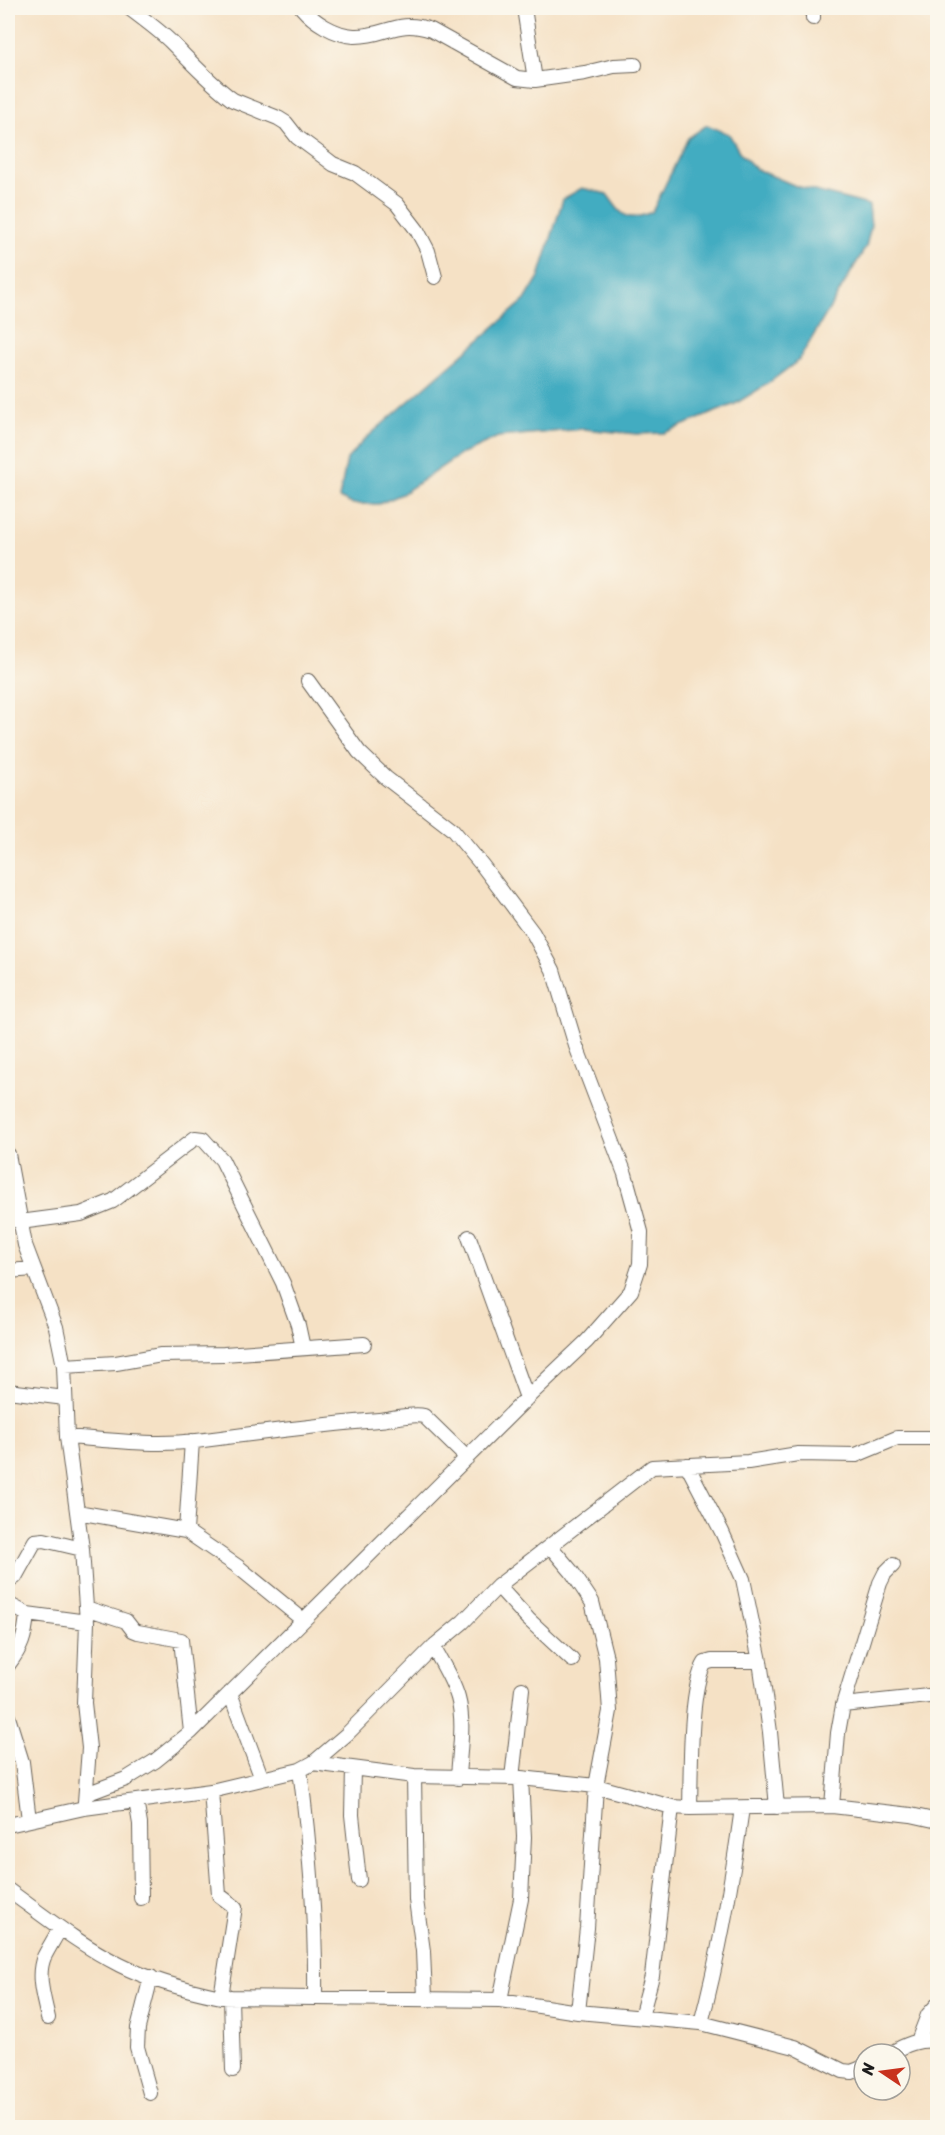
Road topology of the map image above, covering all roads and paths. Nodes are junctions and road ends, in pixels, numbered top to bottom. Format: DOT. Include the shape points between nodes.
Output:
graph roads {
  1 [pos="129,8"];
  2 [pos="302,8"];
  3 [pos="524,8"];
  4 [pos="635,65"];
  5 [pos="535,80"];
  6 [pos="435,277"];
  7 [pos="308,681"];
  8 [pos="8,1154"];
  9 [pos="14,1220"];
  10 [pos="469,1237"];
  11 [pos="34,1269"];
  12 [pos="8,1271"];
  13 [pos="364,1344"];
  14 [pos="303,1348"];
  15 [pos="64,1366"];
  16 [pos="8,1391"];
  17 [pos="65,1398"];
  18 [pos="527,1398"];
  19 [pos="67,1437"];
  20 [pos="938,1438"];
  21 [pos="192,1441"];
  22 [pos="467,1458"];
  23 [pos="687,1465"];
  24 [pos="77,1512"];
  25 [pos="186,1531"];
  26 [pos="550,1546"];
  27 [pos="82,1549"];
  28 [pos="893,1565"];
  29 [pos="8,1582"];
  30 [pos="498,1586"];
  31 [pos="8,1604"];
  32 [pos="27,1614"];
  33 [pos="86,1615"];
  34 [pos="303,1620"];
  35 [pos="433,1647"];
  36 [pos="572,1660"];
  37 [pos="760,1661"];
  38 [pos="8,1665"];
  39 [pos="522,1689"];
  40 [pos="230,1693"];
  41 [pos="938,1695"];
  42 [pos="843,1705"];
  43 [pos="8,1717"];
  44 [pos="191,1732"];
  45 [pos="313,1763"];
  46 [pos="352,1769"];
  47 [pos="300,1770"];
  48 [pos="414,1776"];
  49 [pos="458,1778"];
  50 [pos="517,1778"];
  51 [pos="262,1779"];
  52 [pos="597,1786"];
  53 [pos="211,1791"];
  54 [pos="85,1801"];
  55 [pos="136,1801"];
  56 [pos="832,1806"];
  57 [pos="672,1807"];
  58 [pos="777,1807"];
  59 [pos="742,1808"];
  60 [pos="690,1809"];
  61 [pos="29,1820"];
  62 [pos="938,1821"];
  63 [pos="8,1825"];
  64 [pos="359,1880"];
  65 [pos="8,1890"];
  66 [pos="141,1898"];
  67 [pos="60,1928"];
  68 [pos="151,1977"];
  69 [pos="226,1997"];
  70 [pos="315,1997"];
  71 [pos="424,1998"];
  72 [pos="500,2001"];
  73 [pos="938,2004"];
  74 [pos="578,2012"];
  75 [pos="641,2017"];
  76 [pos="48,2018"];
  77 [pos="701,2023"];
  78 [pos="918,2041"];
  79 [pos="938,2041"];
  80 [pos="910,2042"];
  81 [pos="233,2070"];
  82 [pos="852,2072"];
  83 [pos="150,2093"];
  1 -- 6 [label="street" via="172,42 233,100 279,118 333,164 355,173 397,204 428,251"];
  2 -- 5 [label="street" via="326,28 354,36 416,25 517,78"];
  3 -- 5 [label="street"];
  4 -- 5 [label="street"];
  7 -- 18 [label="street" via="359,752 452,829 533,933 553,970 576,1046 625,1174 641,1232 640,1264 631,1291 587,1341"];
  8 -- 9 [label="street"];
  9 -- 11 [label="street"];
  9 -- 14 [label="street" via="81,1214 113,1200 195,1137 203,1139 222,1160 283,1283"];
  10 -- 18 [label="street"];
  11 -- 12 [label="street"];
  11 -- 15 [label="street" via="56,1327"];
  13 -- 14 [label="street"];
  14 -- 15 [label="street" via="161,1355"];
  15 -- 17 [label="street"];
  16 -- 17 [label="street"];
  17 -- 19 [label="street"];
  18 -- 22 [label="street"];
  19 -- 21 [label="street" via="149,1443"];
  19 -- 24 [label="street"];
  20 -- 23 [label="street" via="897,1438 856,1455 798,1454 748,1462"];
  21 -- 22 [label="street" via="418,1415 424,1416"];
  21 -- 25 [label="street"];
  22 -- 34 [label="street"];
  23 -- 26 [label="street" via="652,1467"];
  23 -- 37 [label="street" via="723,1532 743,1580"];
  24 -- 25 [label="street"];
  24 -- 27 [label="street"];
  25 -- 34 [label="street" via="237,1566"];
  26 -- 30 [label="street"];
  26 -- 52 [label="street" via="592,1602 606,1658 610,1711"];
  27 -- 29 [label="street" via="44,1540 35,1542 15,1577"];
  27 -- 33 [label="street"];
  28 -- 42 [label="street" via="880,1583"];
  30 -- 35 [label="street"];
  30 -- 36 [label="street"];
  31 -- 32 [label="street"];
  32 -- 33 [label="street"];
  32 -- 38 [label="street" via="25,1636"];
  33 -- 44 [label="street" via="126,1621 138,1632 181,1640"];
  33 -- 54 [label="street" via="84,1703 89,1748"];
  34 -- 40 [label="street"];
  35 -- 45 [label="street"];
  35 -- 49 [label="street" via="459,1699"];
  37 -- 58 [label="street"];
  37 -- 60 [label="street" via="712,1661 700,1670 693,1711"];
  39 -- 50 [label="street"];
  40 -- 44 [label="street"];
  40 -- 51 [label="street"];
  41 -- 42 [label="street"];
  42 -- 56 [label="street"];
  43 -- 61 [label="street" via="22,1762"];
  44 -- 54 [label="street" via="155,1761"];
  45 -- 46 [label="street"];
  45 -- 47 [label="street"];
  46 -- 48 [label="street"];
  46 -- 64 [label="street"];
  47 -- 51 [label="street"];
  47 -- 70 [label="street" via="315,1930"];
  48 -- 49 [label="street"];
  48 -- 71 [label="street" via="416,1900"];
  49 -- 50 [label="street"];
  50 -- 52 [label="street"];
  50 -- 72 [label="street" via="524,1837 521,1899"];
  51 -- 53 [label="street"];
  52 -- 57 [label="street"];
  52 -- 74 [label="street"];
  53 -- 55 [label="street"];
  53 -- 69 [label="street" via="219,1895 235,1907"];
  54 -- 55 [label="street"];
  54 -- 61 [label="street"];
  55 -- 66 [label="street"];
  56 -- 58 [label="street"];
  56 -- 62 [label="street"];
  57 -- 60 [label="street"];
  57 -- 75 [label="street" via="652,1976"];
  58 -- 59 [label="street"];
  59 -- 60 [label="street"];
  59 -- 77 [label="street" via="728,1905"];
  61 -- 63 [label="street"];
  65 -- 67 [label="street"];
  67 -- 68 [label="street" via="120,1965"];
  67 -- 76 [label="street" via="41,1969"];
  68 -- 69 [label="street" via="178,1988"];
  68 -- 83 [label="street" via="137,2047"];
  69 -- 70 [label="street"];
  69 -- 81 [label="street"];
  70 -- 71 [label="street"];
  71 -- 72 [label="street"];
  72 -- 74 [label="street"];
  73 -- 78 [label="street" via="928,2015"];
  74 -- 75 [label="street"];
  75 -- 77 [label="street"];
  77 -- 82 [label="street" via="795,2047"];
  78 -- 79 [label="street"];
  78 -- 80 [label="street"];
}
